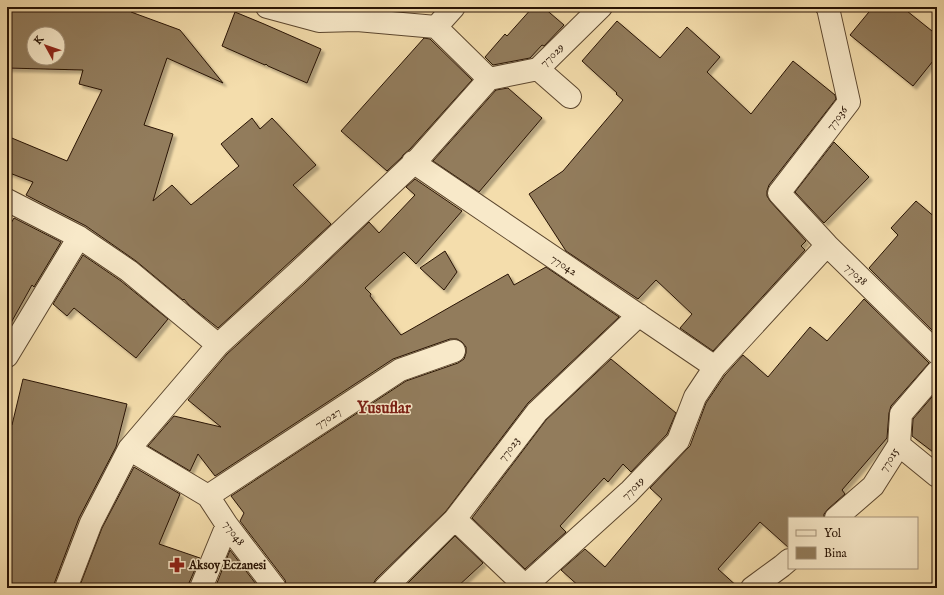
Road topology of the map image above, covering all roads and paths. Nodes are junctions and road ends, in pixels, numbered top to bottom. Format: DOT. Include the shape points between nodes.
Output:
graph roads {
  1 [pos="267,7"];
  2 [pos="454,7"];
  3 [pos="601,7"];
  4 [pos="827,7"];
  5 [pos="436,27"];
  6 [pos="538,69"];
  7 [pos="489,79"];
  8 [pos="570,97"];
  9 [pos="413,162"];
  10 [pos="779,193"];
  11 [pos="7,200"];
  12 [pos="79,237"];
  13 [pos="827,245"];
  14 [pos="639,316"];
  15 [pos="218,345"];
  16 [pos="454,351"];
  17 [pos="937,353"];
  18 [pos="7,356"];
  19 [pos="715,367"];
  20 [pos="937,372"];
  21 [pos="899,445"];
  22 [pos="129,449"];
  23 [pos="937,476"];
  24 [pos="208,496"];
  25 [pos="837,517"];
  26 [pos="456,519"];
  27 [pos="228,525"];
  28 [pos="788,561"];
  29 [pos="524,587"];
  30 [pos="66,588"];
  31 [pos="202,588"];
  32 [pos="275,588"];
  33 [pos="385,588"];
  34 [pos="752,588"];
  1 -- 5 [label="street" via="319,21 357,20"];
  2 -- 5 [label="street"];
  3 -- 6 [label="street, 77029"];
  4 -- 10 [label="street, 77036" via="849,102"];
  5 -- 7 [label="street"];
  6 -- 7 [label="street, 77029"];
  6 -- 8 [label="street"];
  7 -- 9 [label="street"];
  9 -- 14 [label="street, 77042"];
  9 -- 15 [label="street"];
  10 -- 13 [label="street, 77038"];
  11 -- 12 [label="street"];
  12 -- 15 [label="street" via="128,271"];
  12 -- 18 [label="street"];
  13 -- 17 [label="street, 77038"];
  13 -- 19 [label="street, 77019"];
  14 -- 19 [label="street, 77042"];
  14 -- 26 [label="street, 77023" via="537,412"];
  15 -- 22 [label="street"];
  16 -- 24 [label="street, 77027" via="400,370"];
  19 -- 29 [label="street, 77019" via="695,397 678,441 629,492"];
  20 -- 21 [label="street, 77015" via="901,414"];
  21 -- 23 [label="street"];
  21 -- 25 [label="street, 77015" via="873,486"];
  22 -- 24 [label="street"];
  22 -- 30 [label="street" via="91,523"];
  24 -- 27 [label="street, 77048"];
  26 -- 29 [label="street"];
  26 -- 33 [label="street, 77023"];
  27 -- 31 [label="street"];
  27 -- 32 [label="street, 77048"];
  28 -- 34 [label="street"];
}
